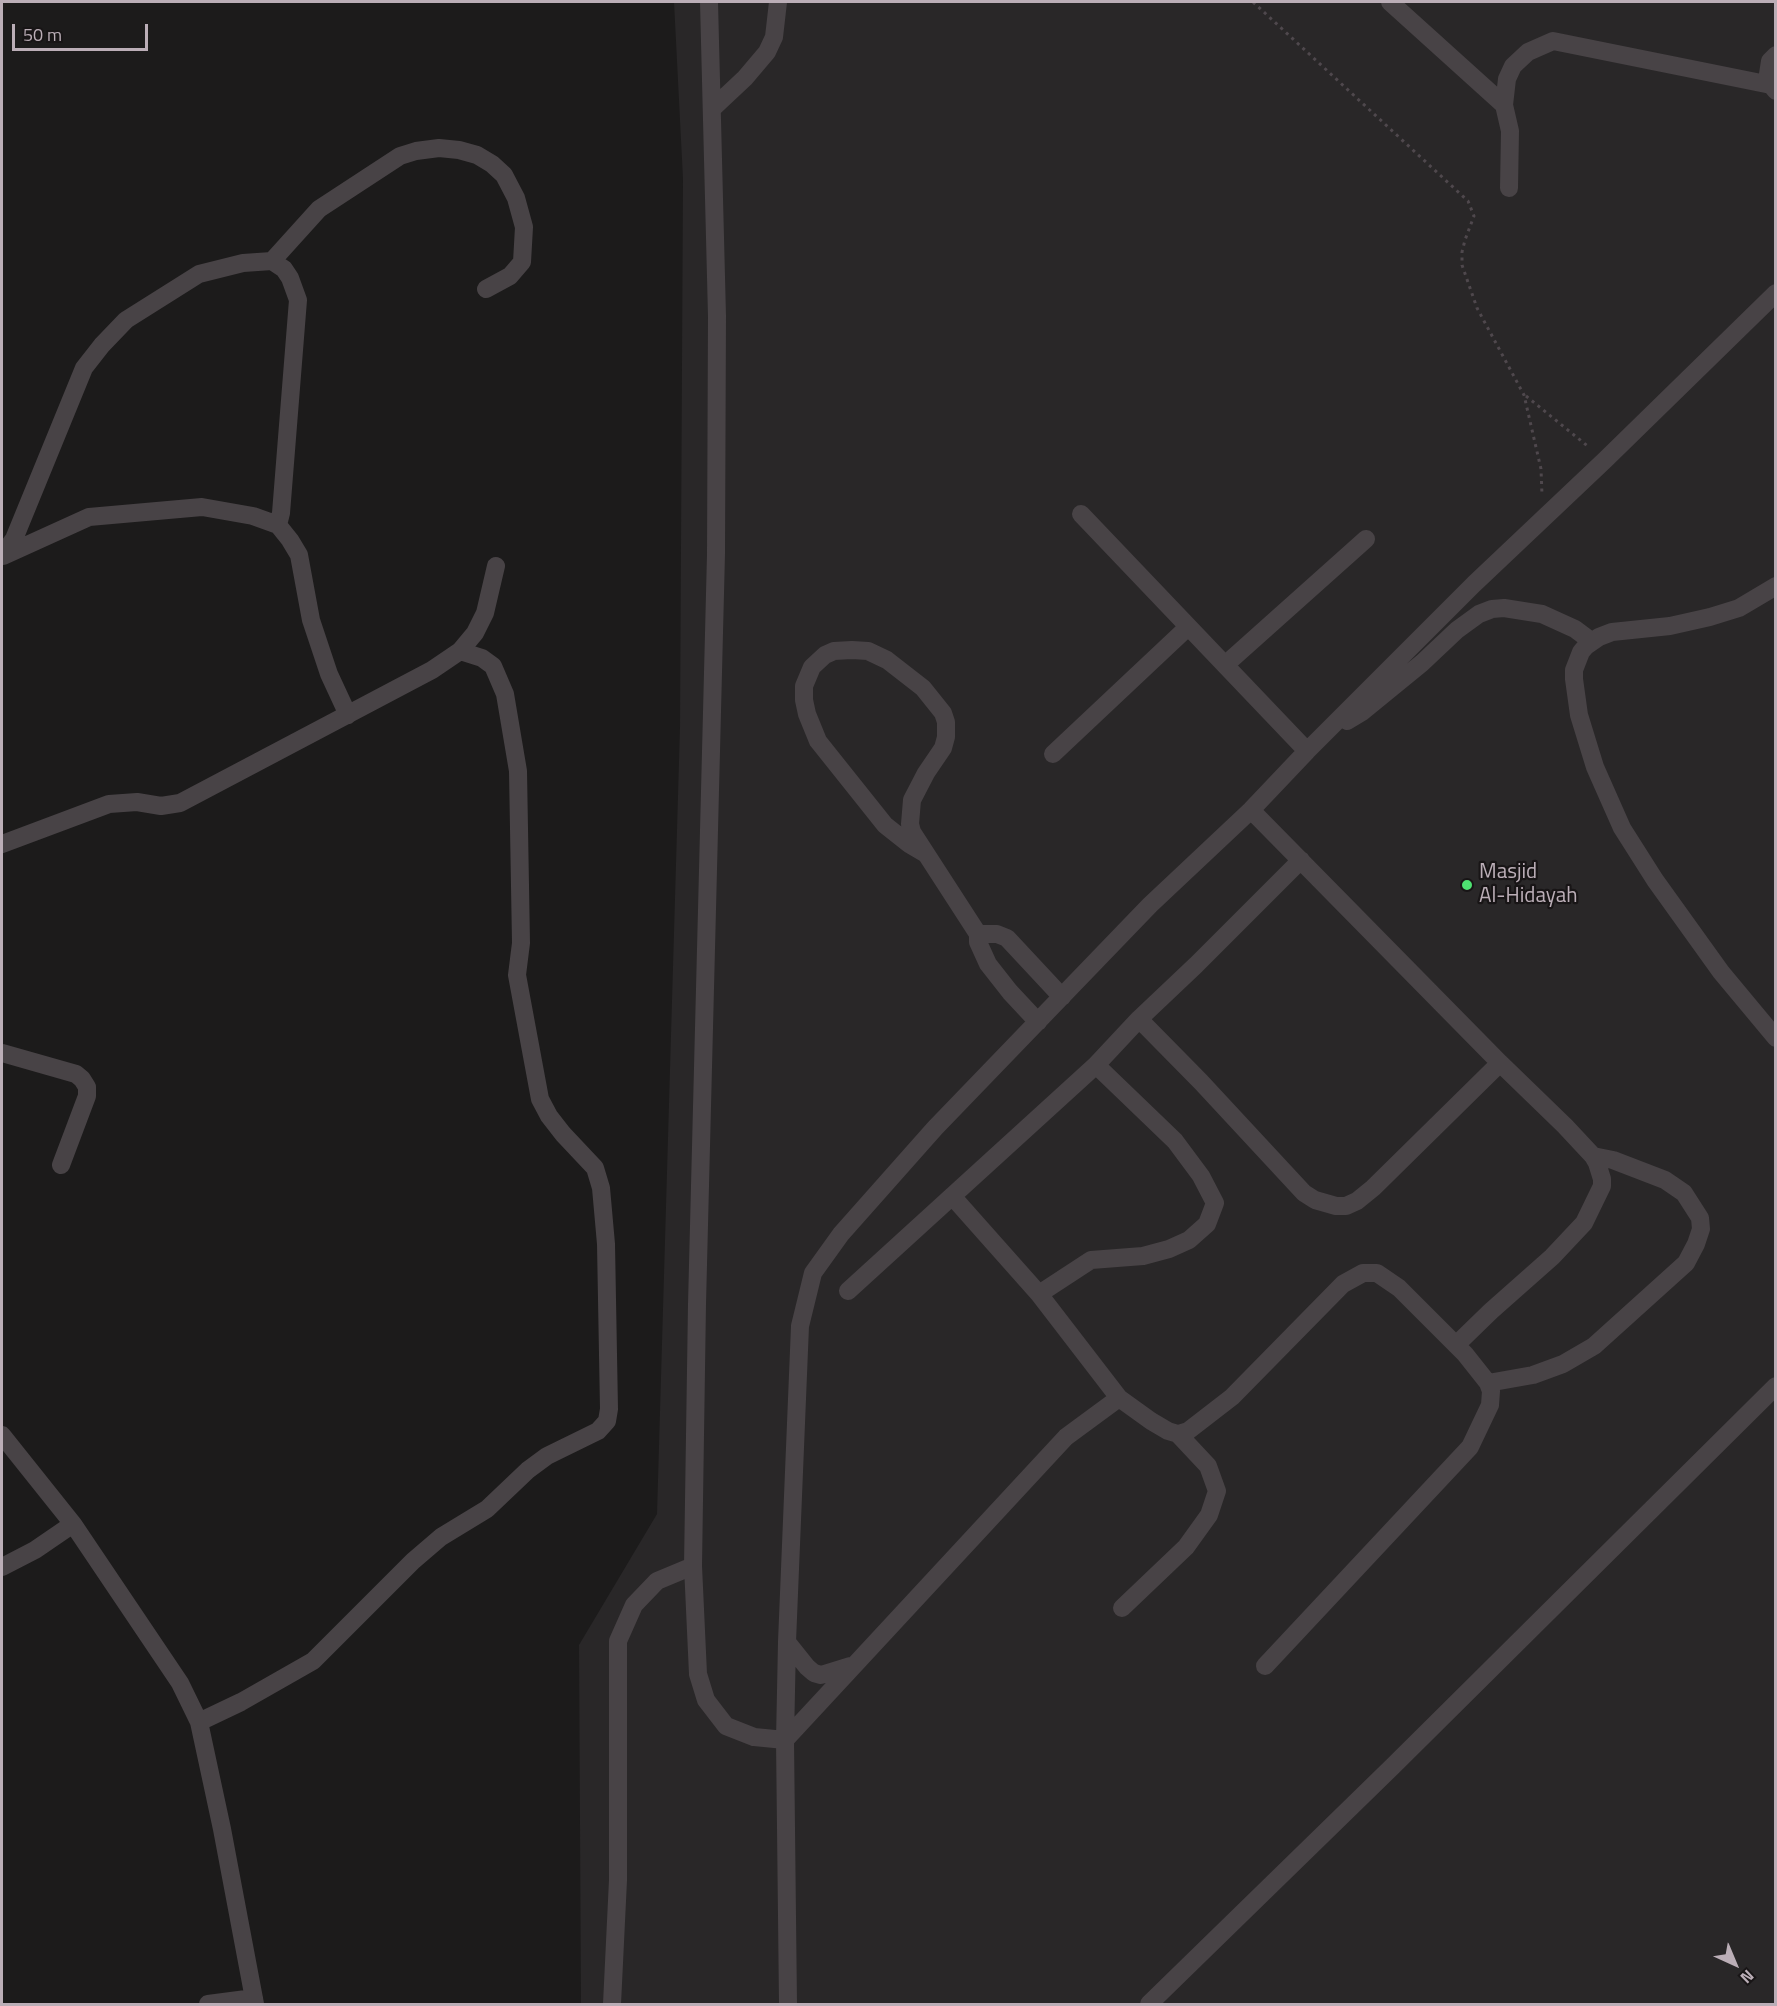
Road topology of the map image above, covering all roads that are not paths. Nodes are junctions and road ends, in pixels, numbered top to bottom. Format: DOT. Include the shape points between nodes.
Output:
graph roads {
  1 [pos="709,2"];
  2 [pos="778,2"];
  3 [pos="1390,2"];
  4 [pos="1776,55"];
  5 [pos="1773,88"];
  6 [pos="1504,105"];
  7 [pos="713,108"];
  8 [pos="1509,188"];
  9 [pos="272,261"];
  10 [pos="486,289"];
  11 [pos="1776,293"];
  12 [pos="1081,514"];
  13 [pos="278,525"];
  14 [pos="1366,538"];
  15 [pos="2,556"];
  16 [pos="496,566"];
  17 [pos="1776,586"];
  18 [pos="1188,627"];
  19 [pos="1591,641"];
  20 [pos="460,651"];
  21 [pos="1225,665"];
  22 [pos="348,715"];
  23 [pos="1332,725"];
  24 [pos="1306,751"];
  25 [pos="1053,754"];
  26 [pos="1251,810"];
  27 [pos="2,844"];
  28 [pos="926,854"];
  29 [pos="1302,860"];
  30 [pos="978,934"];
  31 [pos="1062,997"];
  32 [pos="1138,1019"];
  33 [pos="1038,1022"];
  34 [pos="1776,1038"];
  35 [pos="2,1053"];
  36 [pos="1500,1063"];
  37 [pos="1096,1065"];
  38 [pos="1593,1156"];
  39 [pos="61,1165"];
  40 [pos="952,1196"];
  41 [pos="848,1291"];
  42 [pos="1039,1294"];
  43 [pos="1456,1344"];
  44 [pos="1488,1383"];
  45 [pos="1776,1386"];
  46 [pos="1119,1398"];
  47 [pos="1178,1434"];
  48 [pos="2,1435"];
  49 [pos="73,1524"];
  50 [pos="693,1566"];
  51 [pos="2,1567"];
  52 [pos="1122,1608"];
  53 [pos="787,1642"];
  54 [pos="852,1665"];
  55 [pos="1265,1666"];
  56 [pos="199,1722"];
  57 [pos="785,1740"];
  58 [pos="255,2001"];
  59 [pos="208,2004"];
  60 [pos="612,2004"];
  61 [pos="788,2004"];
  62 [pos="1149,2004"];
  1 -- 7 [label="street"];
  2 -- 7 [label="street" via="774,37 767,52"];
  3 -- 6 [label="street"];
  4 -- 5 [label="street" via="1768,69"];
  5 -- 6 [label="street" via="1553,41 1528,52 1513,66"];
  6 -- 8 [label="street" via="1510,131"];
  7 -- 50 [label="street" via="716,554"];
  9 -- 10 [label="street" via="319,209 399,156 439,148 459,150 477,155 504,175 524,227 522,262 510,276"];
  9 -- 13 [label="street" via="284,269 298,300"];
  9 -- 15 [label="street" via="243,263 199,274 126,320 102,345 84,368 14,539"];
  11 -- 23 [label="street"];
  12 -- 18 [label="street"];
  13 -- 15 [label="street" via="202,507 89,517"];
  13 -- 22 [label="street" via="298,555 311,620"];
  14 -- 21 [label="street"];
  16 -- 20 [label="street" via="485,613"];
  17 -- 19 [label="street" via="1739,608 1710,617 1612,632"];
  18 -- 21 [label="street"];
  18 -- 25 [label="street"];
  19 -- 23 [label="street" via="1542,614 1492,609 1457,630 1362,712"];
  19 -- 34 [label="street" via="1581,652 1574,670 1579,715 1594,767 1622,828 1720,972"];
  20 -- 22 [label="street"];
  20 -- 56 [label="street" via="493,666 505,694 518,771 521,943 517,975 540,1099 563,1134 596,1168 601,1188 606,1244 607,1421 598,1431 547,1456 487,1509 434,1543 313,1661"];
  21 -- 24 [label="street"];
  22 -- 27 [label="street" via="180,803 109,804"];
  23 -- 24 [label="street"];
  24 -- 26 [label="street"];
  26 -- 29 [label="street"];
  26 -- 31 [label="street" via="1150,905"];
  28 -- 28 [label="street" via="912,832 910,814 912,800 943,748 944,712 923,688 887,660 868,651 834,651 825,655 812,667 804,686 807,714 818,741 885,825"];
  28 -- 30 [label="street"];
  29 -- 32 [label="street"];
  29 -- 36 [label="street"];
  30 -- 31 [label="street" via="1007,938"];
  30 -- 33 [label="street" via="988,964"];
  31 -- 33 [label="street"];
  32 -- 36 [label="street" via="1304,1193 1336,1206 1351,1205 1373,1188"];
  32 -- 37 [label="street"];
  33 -- 53 [label="street" via="927,1137 841,1234 813,1273 800,1326"];
  35 -- 39 [label="street" via="76,1074 87,1087"];
  36 -- 38 [label="street"];
  37 -- 40 [label="street"];
  37 -- 42 [label="street" via="1175,1141 1215,1203 1207,1224 1189,1240 1143,1256 1091,1260"];
  38 -- 43 [label="street" via="1602,1186 1584,1223"];
  38 -- 44 [label="street" via="1665,1179 1684,1193 1700,1218 1696,1244 1686,1263 1594,1346 1533,1375"];
  40 -- 41 [label="street"];
  40 -- 42 [label="street"];
  42 -- 46 [label="street"];
  43 -- 44 [label="street"];
  43 -- 47 [label="street" via="1384,1277 1368,1272 1358,1275 1343,1284 1232,1397 1188,1431"];
  44 -- 55 [label="street" via="1490,1405 1470,1447"];
  45 -- 62 [label="street"];
  46 -- 47 [label="street"];
  46 -- 54 [label="street" via="1066,1437"];
  47 -- 52 [label="street" via="1208,1466 1217,1491 1209,1515 1186,1547"];
  48 -- 49 [label="street"];
  49 -- 51 [label="street"];
  49 -- 56 [label="street" via="180,1683"];
  50 -- 57 [label="street" via="698,1674 706,1700 726,1726 754,1737"];
  50 -- 60 [label="street" via="657,1581 634,1605 618,1641 618,1880"];
  53 -- 54 [label="street" via="814,1673 821,1675"];
  53 -- 57 [label="street"];
  54 -- 57 [label="street"];
  56 -- 58 [label="street"];
  57 -- 61 [label="street"];
  58 -- 59 [label="street"];
}
